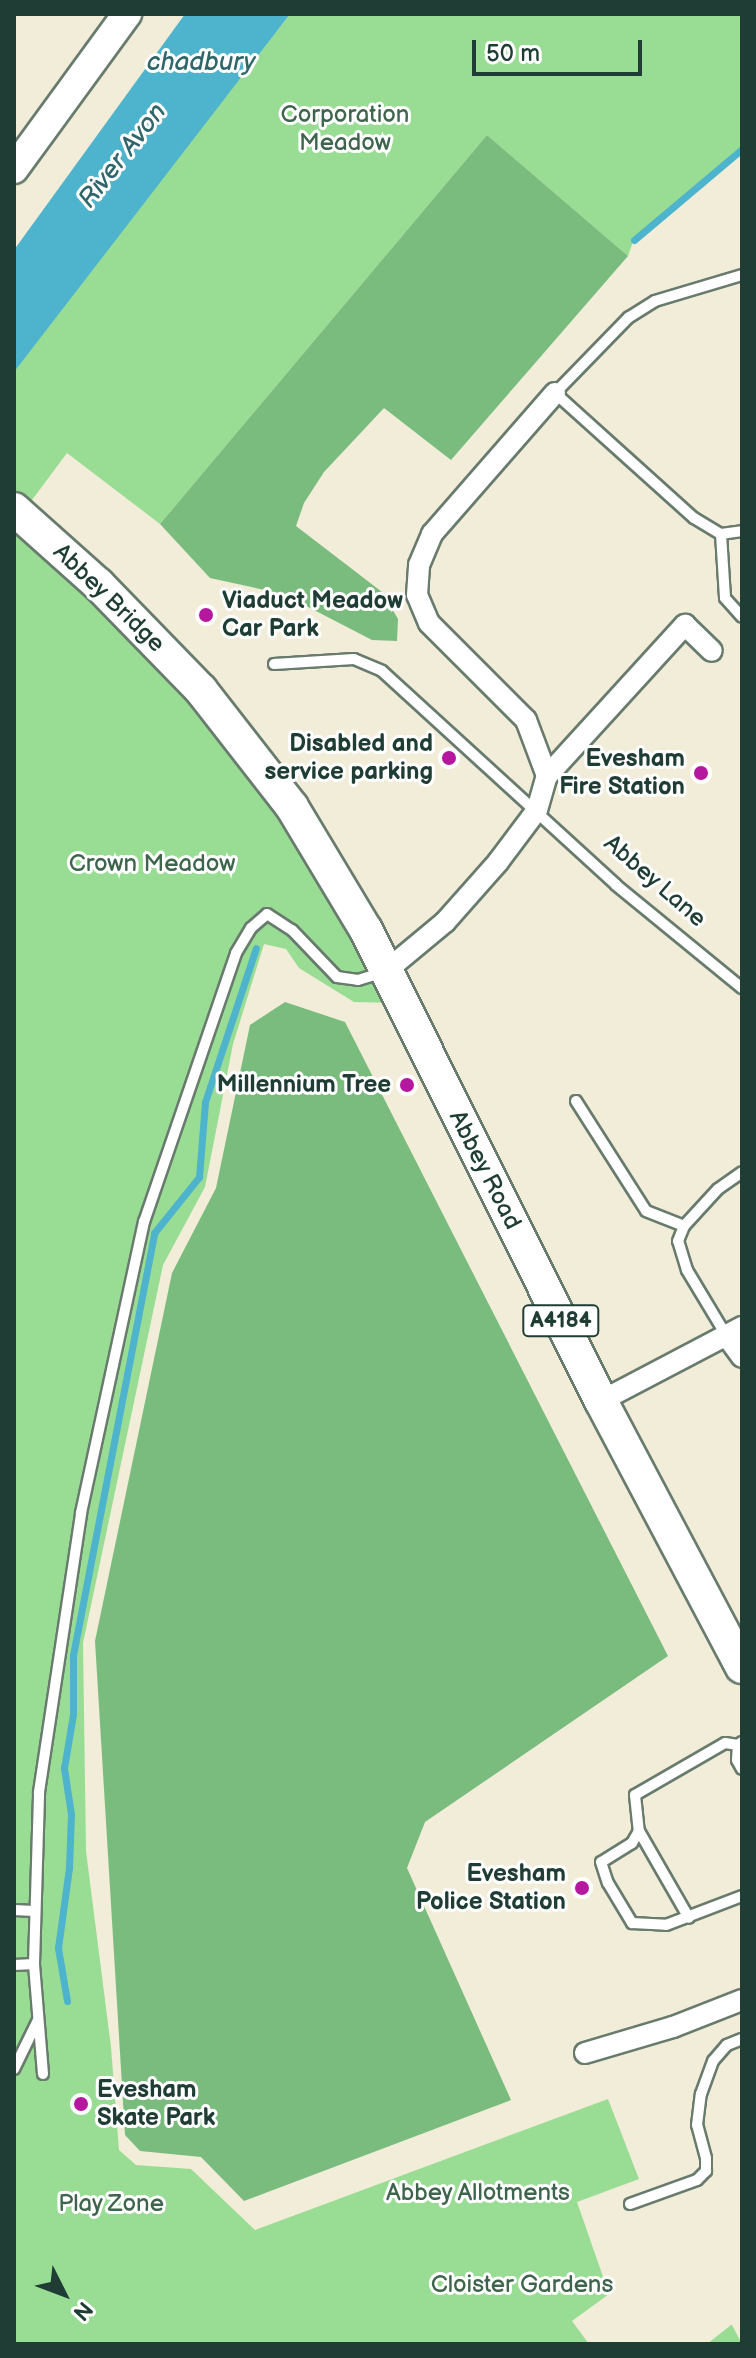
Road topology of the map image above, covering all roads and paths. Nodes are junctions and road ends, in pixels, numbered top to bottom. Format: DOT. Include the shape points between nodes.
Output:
graph roads {
  1 [pos="127,14"];
  2 [pos="14,169"];
  3 [pos="742,275"];
  4 [pos="555,393"];
  5 [pos="14,509"];
  6 [pos="742,531"];
  7 [pos="721,534"];
  8 [pos="742,617"];
  9 [pos="712,651"];
  10 [pos="274,664"];
  11 [pos="201,690"];
  12 [pos="547,776"];
  13 [pos="537,810"];
  14 [pos="386,971"];
  15 [pos="742,988"];
  16 [pos="576,1101"];
  17 [pos="742,1172"];
  18 [pos="684,1226"];
  19 [pos="734,1331"];
  20 [pos="742,1357"];
  21 [pos="601,1401"];
  22 [pos="742,1667"];
  23 [pos="740,1743"];
  24 [pos="742,1769"];
  25 [pos="639,1831"];
  26 [pos="742,1896"];
  27 [pos="14,1910"];
  28 [pos="34,1911"];
  29 [pos="689,1918"];
  30 [pos="34,1964"];
  31 [pos="14,1965"];
  32 [pos="742,2000"];
  33 [pos="39,2018"];
  34 [pos="742,2039"];
  35 [pos="585,2053"];
  36 [pos="14,2069"];
  37 [pos="43,2074"];
  38 [pos="630,2204"];
  1 -- 2 [label="main road"];
  3 -- 4 [label="lane" via="655,301 629,317"];
  4 -- 7 [label="lane" via="644,476"];
  4 -- 12 [label="street" via="432,534 419,565 417,595 429,623 526,720"];
  5 -- 11 [label="main road, Abbey Bridge" via="98,584"];
  6 -- 7 [label="lane"];
  7 -- 8 [label="lane" via="725,598"];
  9 -- 12 [label="street" via="685,625"];
  10 -- 13 [label="lane, Abbey Lane" via="354,659 382,671 474,759"];
  11 -- 14 [label="main road, Abbey Road / A4184" via="292,807"];
  12 -- 13 [label="street"];
  13 -- 14 [label="street" via="445,922"];
  13 -- 15 [label="lane, Abbey Lane" via="616,885"];
  14 -- 21 [label="main road, Abbey Road / A4184"];
  14 -- 28 [label="lane" via="358,980 337,977 292,930 267,914 236,953 144,1222 81,1513 39,1792"];
  16 -- 18 [label="lane" via="646,1211"];
  17 -- 18 [label="lane"];
  18 -- 19 [label="lane" via="678,1241 687,1270"];
  19 -- 20 [label="street"];
  19 -- 21 [label="street"];
  21 -- 22 [label="main road, Abbey Road / A4184"];
  23 -- 24 [label="lane" via="737,1760"];
  23 -- 25 [label="lane" via="725,1743 635,1795"];
  25 -- 29 [label="lane"];
  25 -- 29 [label="lane" via="632,1843 601,1862 608,1883 632,1923 666,1925"];
  26 -- 29 [label="lane"];
  27 -- 28 [label="lane"];
  28 -- 30 [label="lane"];
  30 -- 31 [label="lane"];
  30 -- 33 [label="lane"];
  32 -- 35 [label="street"];
  33 -- 36 [label="lane"];
  33 -- 37 [label="lane"];
  34 -- 38 [label="lane" via="727,2045 713,2061 701,2094 697,2125 706,2171 697,2180"];
}
